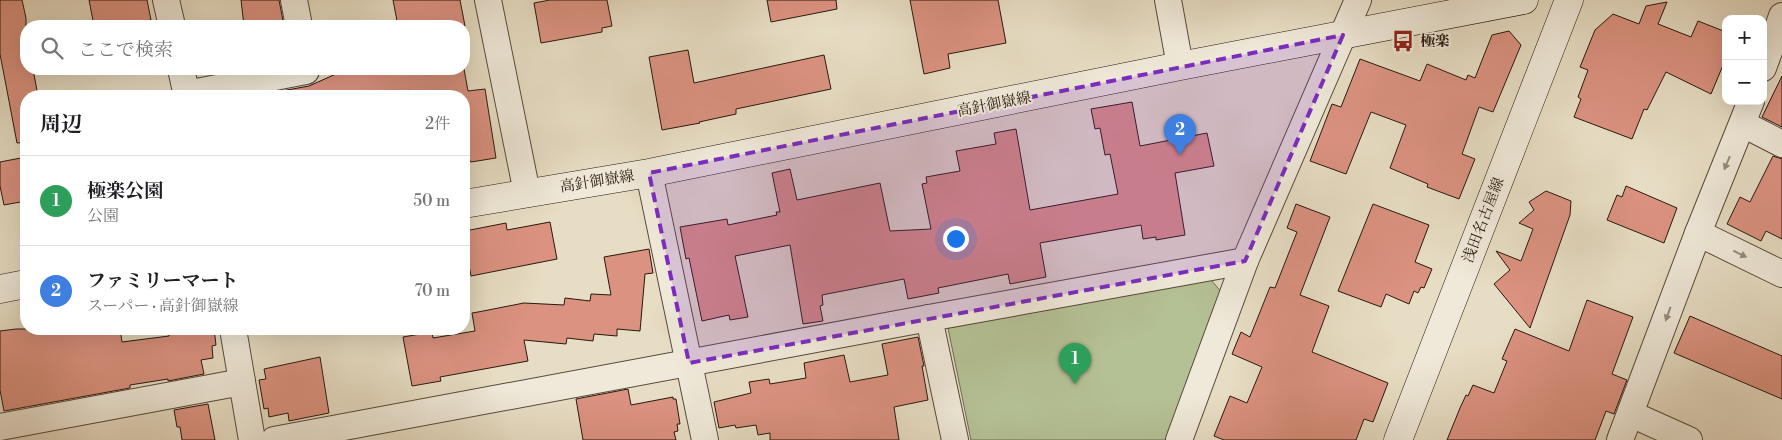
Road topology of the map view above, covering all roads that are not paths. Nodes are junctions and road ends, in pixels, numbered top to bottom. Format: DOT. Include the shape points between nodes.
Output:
graph roads {
  1 [pos="166,0"];
  2 [pos="294,0"];
  3 [pos="488,0"];
  4 [pos="1168,0"];
  5 [pos="1358,0"];
  6 [pos="1524,0"];
  7 [pos="1568,0"];
  8 [pos="1782,16"];
  9 [pos="171,20"];
  10 [pos="298,20"];
  11 [pos="1343,35"];
  12 [pos="1766,60"];
  13 [pos="1180,66"];
  14 [pos="182,75"];
  15 [pos="286,75"];
  16 [pos="185,90"];
  17 [pos="211,90"];
  18 [pos="1747,113"];
  19 [pos="1782,144"];
  20 [pos="649,172"];
  21 [pos="527,193"];
  22 [pos="470,203"];
  23 [pos="1698,233"];
  24 [pos="1246,261"];
  25 [pos="1782,274"];
  26 [pos="20,285"];
  27 [pos="0,289"];
  28 [pos="929,318"];
  29 [pos="234,335"];
  30 [pos="690,363"];
  31 [pos="242,382"];
  32 [pos="1631,414"];
  33 [pos="0,427"];
  34 [pos="252,440"];
  35 [pos="274,440"];
  36 [pos="705,440"];
  37 [pos="955,440"];
  38 [pos="1180,440"];
  39 [pos="1398,440"];
  40 [pos="1620,440"];
  41 [pos="1689,440"];
  1 -- 9 [label="street"];
  2 -- 10 [label="street"];
  3 -- 21 [label="street"];
  4 -- 13 [label="street"];
  5 -- 11 [label="street"];
  6 -- 11 [label="street, 高針御嶽線"];
  7 -- 39 [label="street, 浅田名古屋線"];
  8 -- 12 [label="street"];
  11 -- 13 [label="street, 高針御嶽線"];
  11 -- 24 [label="street"];
  13 -- 20 [label="street, 高針御嶽線"];
  14 -- 16 [label="street"];
  15 -- 17 [label="street"];
  18 -- 19 [label="street"];
  18 -- 23 [label="street, one-way"];
  20 -- 21 [label="street, 高針御嶽線"];
  20 -- 30 [label="street"];
  21 -- 22 [label="street, 高針御嶽線"];
  23 -- 25 [label="street, one-way"];
  23 -- 32 [label="street, one-way"];
  24 -- 28 [label="street"];
  24 -- 38 [label="street"];
  26 -- 27 [label="street"];
  28 -- 30 [label="street"];
  28 -- 37 [label="street"];
  29 -- 31 [label="street"];
  30 -- 35 [label="street"];
  30 -- 36 [label="street"];
  31 -- 33 [label="street"];
  31 -- 34 [label="street"];
  32 -- 40 [label="street"];
  32 -- 41 [label="street"];
}
